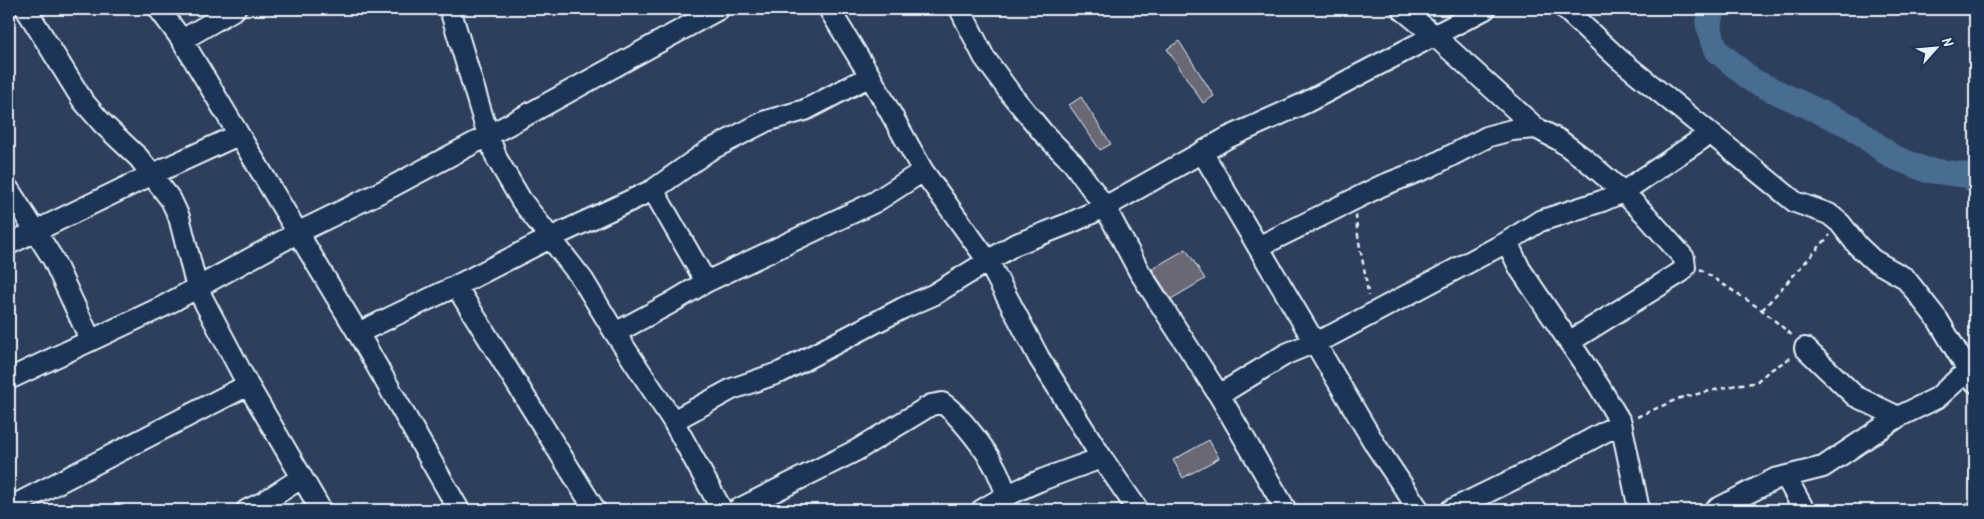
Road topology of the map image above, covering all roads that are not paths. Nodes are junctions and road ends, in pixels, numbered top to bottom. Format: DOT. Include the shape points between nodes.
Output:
graph roads {
  1 [pos="26,9"];
  2 [pos="159,9"];
  3 [pos="235,9"];
  4 [pos="450,9"];
  5 [pos="719,9"];
  6 [pos="829,9"];
  7 [pos="960,9"];
  8 [pos="1402,9"];
  9 [pos="1485,9"];
  10 [pos="1565,9"];
  11 [pos="1435,36"];
  12 [pos="182,40"];
  13 [pos="870,76"];
  14 [pos="1536,128"];
  15 [pos="1709,134"];
  16 [pos="238,135"];
  17 [pos="488,135"];
  18 [pos="1202,152"];
  19 [pos="922,171"];
  20 [pos="151,175"];
  21 [pos="9,190"];
  22 [pos="653,190"];
  23 [pos="1623,192"];
  24 [pos="1105,207"];
  25 [pos="36,231"];
  26 [pos="298,233"];
  27 [pos="550,238"];
  28 [pos="1507,242"];
  29 [pos="9,244"];
  30 [pos="1258,247"];
  31 [pos="988,261"];
  32 [pos="706,282"];
  33 [pos="456,286"];
  34 [pos="197,288"];
  35 [pos="358,333"];
  36 [pos="614,333"];
  37 [pos="90,339"];
  38 [pos="1569,342"];
  39 [pos="1314,344"];
  40 [pos="1805,348"];
  41 [pos="1971,377"];
  42 [pos="9,379"];
  43 [pos="248,386"];
  44 [pos="1219,395"];
  45 [pos="1898,417"];
  46 [pos="673,421"];
  47 [pos="1621,423"];
  48 [pos="1102,458"];
  49 [pos="1786,477"];
  50 [pos="301,478"];
  51 [pos="1007,494"];
  52 [pos="9,508"];
  53 [pos="247,510"];
  54 [pos="321,510"];
  55 [pos="459,510"];
  56 [pos="595,510"];
  57 [pos="722,510"];
  58 [pos="737,510"];
  59 [pos="982,510"];
  60 [pos="1138,510"];
  61 [pos="1286,510"];
  62 [pos="1419,510"];
  63 [pos="1452,510"];
  64 [pos="1639,510"];
  65 [pos="1715,510"];
  66 [pos="1804,510"];
  1 -- 20 [label="street" via="83,101 102,124 139,158"];
  2 -- 12 [label="street"];
  3 -- 12 [label="street"];
  4 -- 17 [label="street"];
  5 -- 17 [label="street"];
  6 -- 13 [label="street"];
  7 -- 24 [label="street" via="984,57 1010,94 1073,163"];
  8 -- 11 [label="street"];
  9 -- 11 [label="street"];
  10 -- 15 [label="street"];
  11 -- 14 [label="street"];
  11 -- 18 [label="street"];
  12 -- 16 [label="street"];
  13 -- 19 [label="street"];
  13 -- 22 [label="street" via="805,110 766,120 708,150"];
  14 -- 23 [label="street" via="1586,160"];
  14 -- 30 [label="street" via="1489,136"];
  15 -- 23 [label="street"];
  15 -- 41 [label="street" via="1795,202 1829,214 1873,260 1905,278 1938,320"];
  16 -- 20 [label="street"];
  16 -- 26 [label="street"];
  17 -- 26 [label="street"];
  17 -- 27 [label="street" via="497,159 521,200"];
  18 -- 24 [label="street"];
  18 -- 30 [label="street"];
  19 -- 31 [label="street"];
  19 -- 32 [label="street" via="875,202"];
  20 -- 25 [label="street"];
  20 -- 34 [label="street" via="171,200 179,218"];
  21 -- 25 [label="street"];
  22 -- 27 [label="street"];
  22 -- 32 [label="street"];
  23 -- 28 [label="street" via="1540,221"];
  23 -- 38 [label="street" via="1684,258 1685,267"];
  24 -- 31 [label="street" via="1014,245"];
  24 -- 44 [label="street" via="1139,271"];
  25 -- 29 [label="street"];
  25 -- 37 [label="street" via="53,259"];
  26 -- 34 [label="street"];
  26 -- 35 [label="street"];
  27 -- 33 [label="street"];
  27 -- 36 [label="street" via="583,280"];
  28 -- 38 [label="street" via="1520,269"];
  28 -- 39 [label="street"];
  30 -- 39 [label="street"];
  31 -- 46 [label="street" via="933,295 781,372 732,389"];
  31 -- 48 [label="street" via="1039,358"];
  32 -- 36 [label="street"];
  33 -- 35 [label="street"];
  33 -- 56 [label="street"];
  34 -- 37 [label="street"];
  34 -- 43 [label="street"];
  35 -- 55 [label="street"];
  36 -- 46 [label="street"];
  37 -- 42 [label="street"];
  38 -- 47 [label="street"];
  39 -- 44 [label="street" via="1286,354"];
  39 -- 62 [label="street"];
  40 -- 45 [label="street" via="1855,396"];
  41 -- 45 [label="street"];
  43 -- 50 [label="street"];
  43 -- 52 [label="street"];
  44 -- 61 [label="street"];
  45 -- 49 [label="street" via="1823,467"];
  46 -- 57 [label="street"];
  47 -- 63 [label="street"];
  47 -- 64 [label="street"];
  48 -- 51 [label="street"];
  48 -- 60 [label="street"];
  49 -- 65 [label="street" via="1764,484"];
  49 -- 66 [label="street"];
  50 -- 53 [label="street"];
  50 -- 54 [label="street"];
  51 -- 58 [label="street" via="996,468 977,440 942,403 931,405 857,450"];
  51 -- 59 [label="street"];
}
